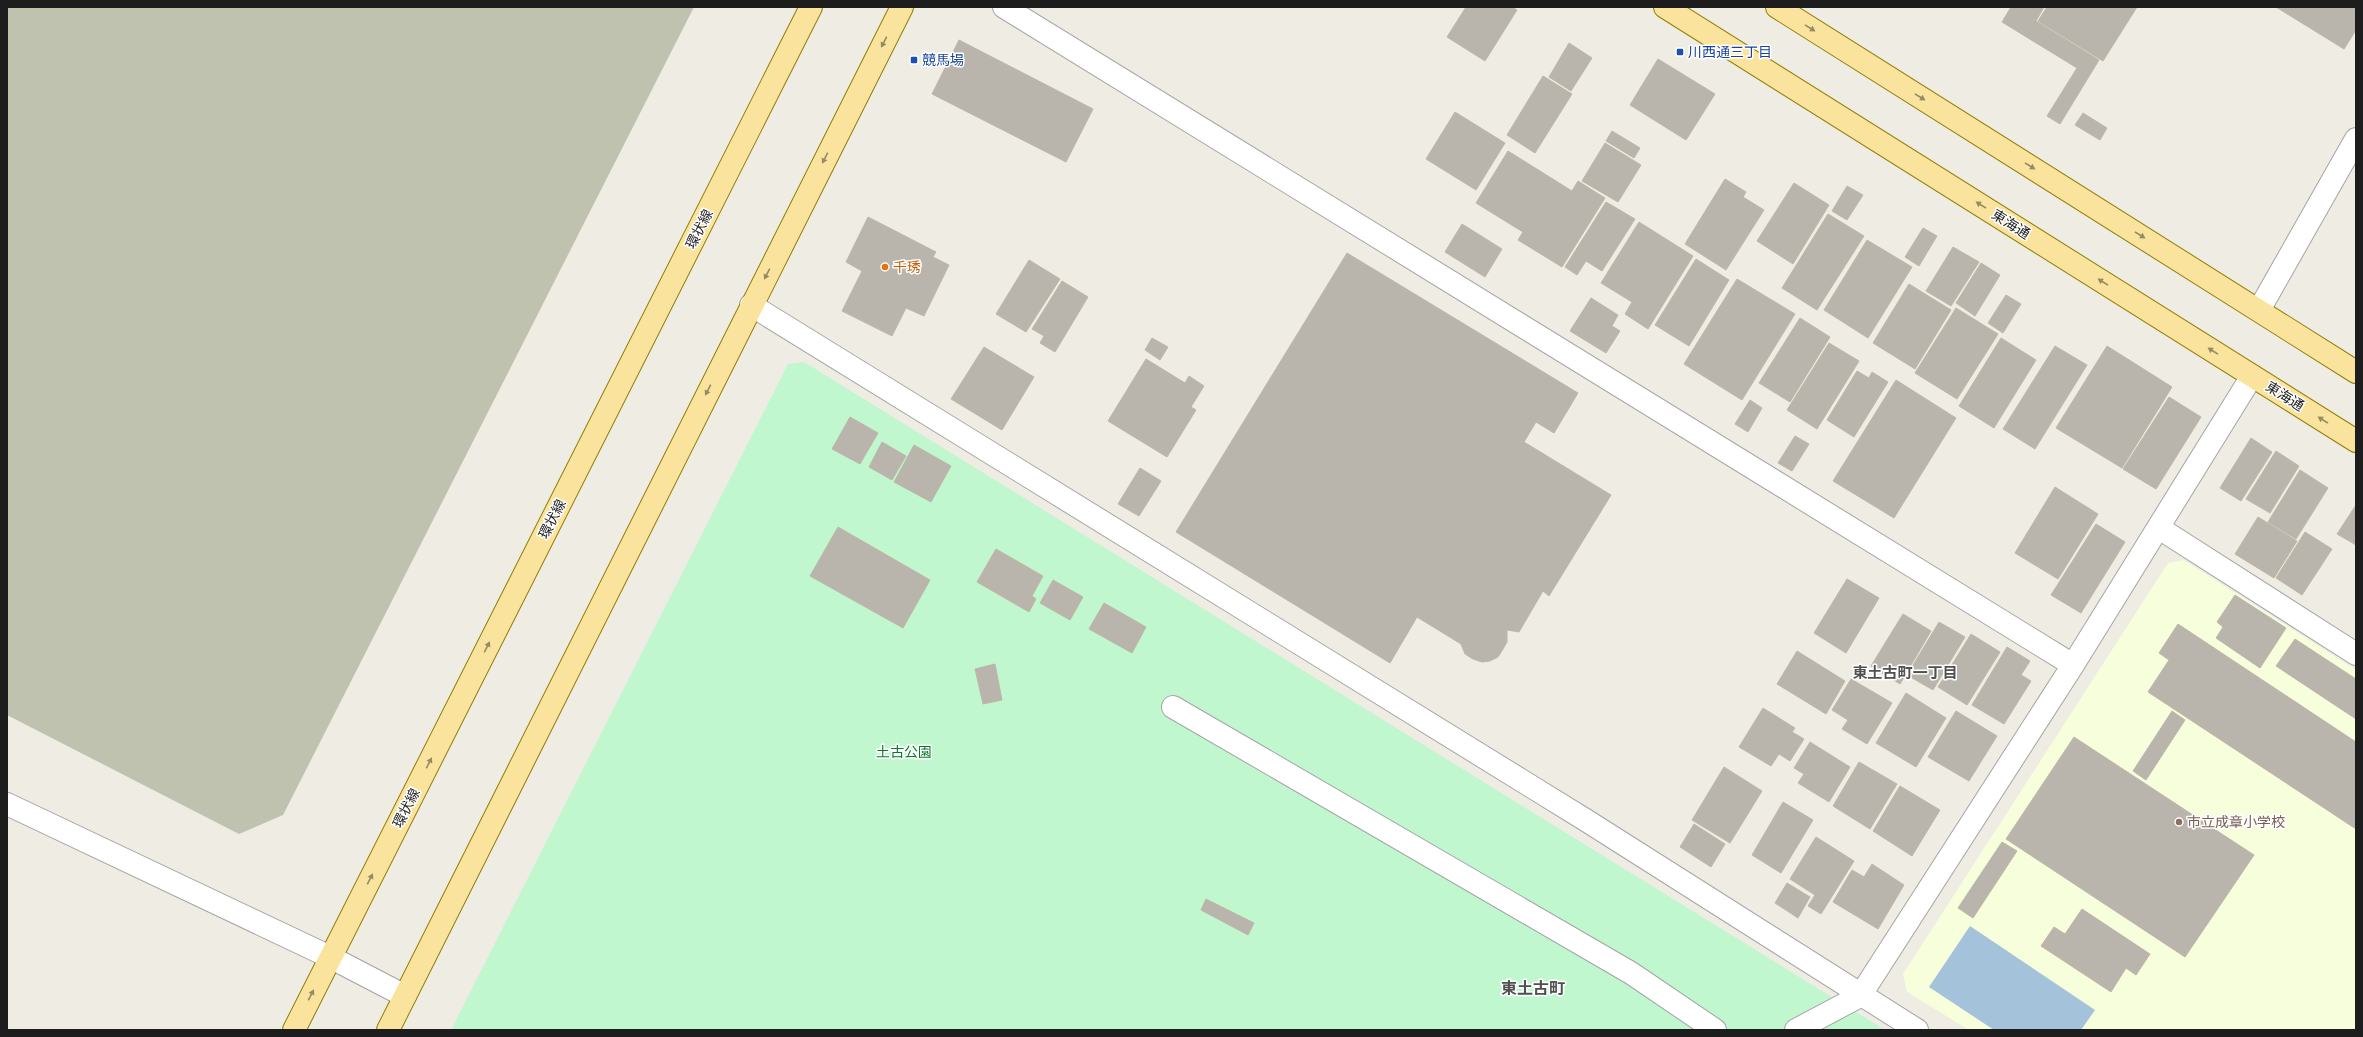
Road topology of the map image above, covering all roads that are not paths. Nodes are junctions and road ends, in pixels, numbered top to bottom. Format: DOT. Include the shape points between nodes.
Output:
graph roads {
  1 [pos="811,7"];
  2 [pos="902,7"];
  3 [pos="1004,7"];
  4 [pos="1665,7"];
  5 [pos="1777,7"];
  6 [pos="2356,139"];
  7 [pos="751,305"];
  8 [pos="2259,310"];
  9 [pos="2356,372"];
  10 [pos="2252,376"];
  11 [pos="2356,441"];
  12 [pos="2159,528"];
  13 [pos="2356,654"];
  14 [pos="2073,665"];
  15 [pos="1173,707"];
  16 [pos="7,804"];
  17 [pos="330,957"];
  18 [pos="405,996"];
  19 [pos="1860,996"];
  20 [pos="294,1030"];
  21 [pos="388,1030"];
  22 [pos="1715,1030"];
  23 [pos="1796,1030"];
  24 [pos="1917,1030"];
  17 -- 1 [label="main road, 環状線, one-way"];
  2 -- 7 [label="main road, one-way"];
  3 -- 14 [label="street"];
  10 -- 4 [label="main road, 東海通, one-way"];
  5 -- 8 [label="main road, one-way"];
  6 -- 8 [label="street"];
  7 -- 18 [label="main road, one-way"];
  7 -- 19 [label="street" via="1577,815"];
  8 -- 9 [label="main road"];
  11 -- 10 [label="main road, 東海通, one-way"];
  10 -- 12 [label="street"];
  12 -- 13 [label="street"];
  12 -- 14 [label="street"];
  14 -- 19 [label="street"];
  15 -- 22 [label="street" via="1631,974"];
  16 -- 17 [label="street"];
  17 -- 18 [label="street"];
  20 -- 17 [label="main road, 環状線, one-way"];
  18 -- 21 [label="main road"];
  19 -- 23 [label="street"];
  19 -- 24 [label="street"];
}
